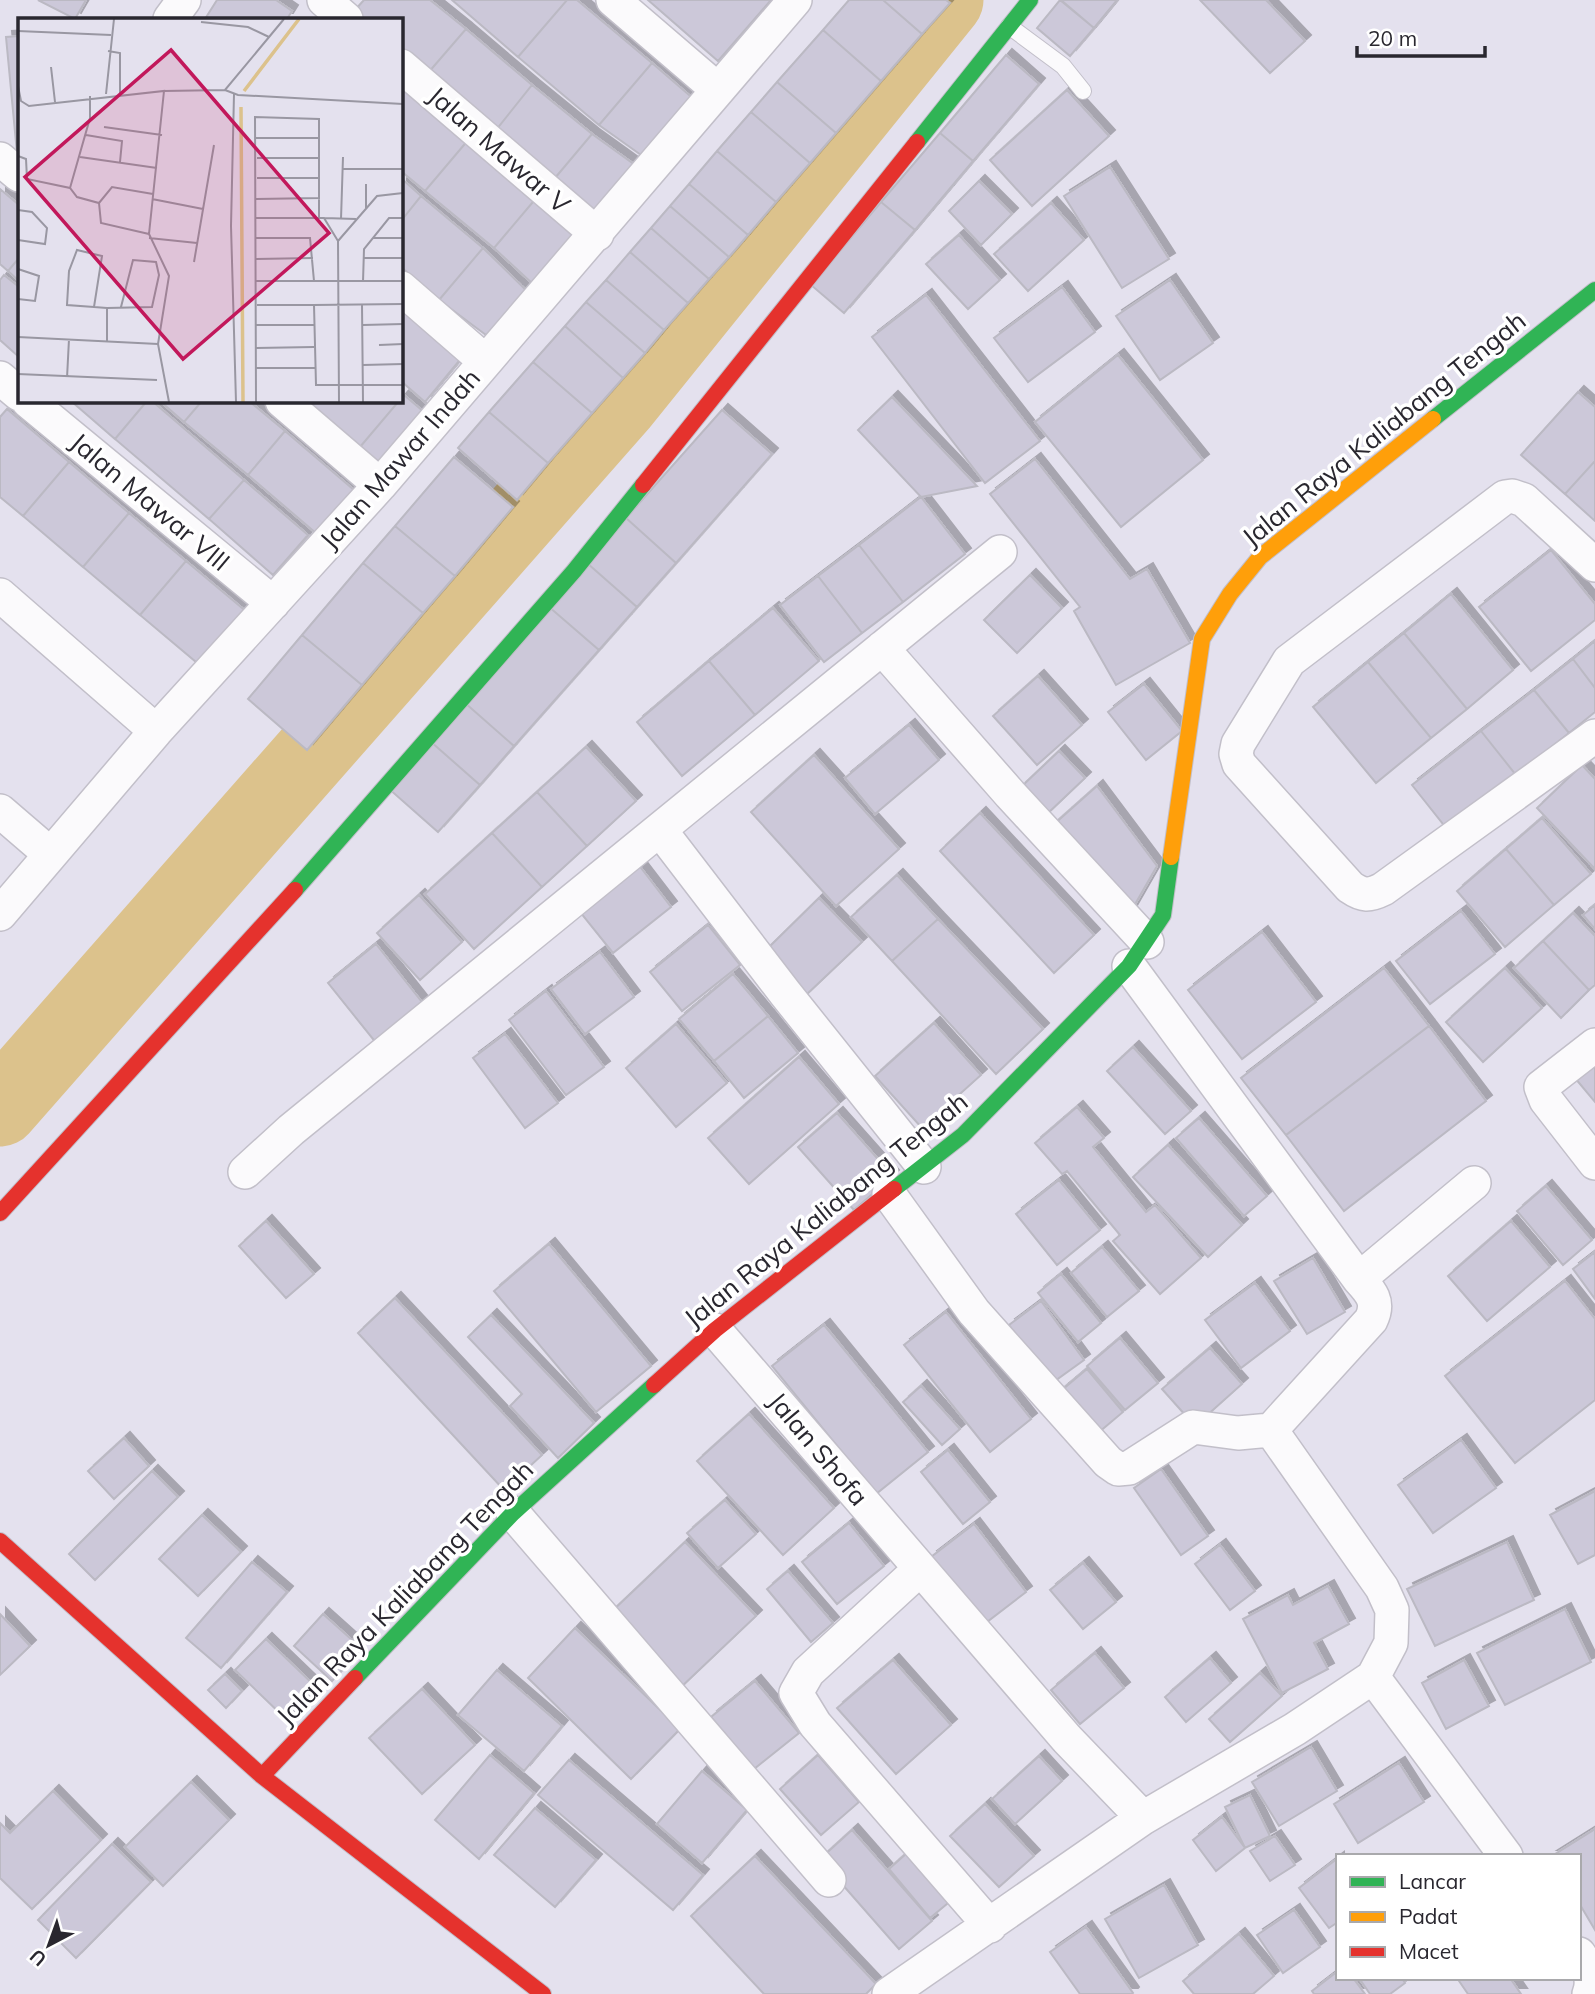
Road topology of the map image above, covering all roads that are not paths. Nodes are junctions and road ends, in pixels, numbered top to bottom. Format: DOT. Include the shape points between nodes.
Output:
graph roads {
  1 [pos="184,0"];
  2 [pos="324,0"];
  3 [pos="614,0"];
  4 [pos="796,0"];
  5 [pos="1030,0"];
  6 [pos="171,18"];
  7 [pos="345,18"];
  8 [pos="1009,26"];
  9 [pos="402,67"];
  10 [pos="718,90"];
  11 [pos="1083,91"];
  12 [pos="0,159"];
  13 [pos="18,174"];
  14 [pos="597,234"];
  15 [pos="402,289"];
  16 [pos="1595,290"];
  17 [pos="485,361"];
  18 [pos="0,378"];
  19 [pos="18,393"];
  20 [pos="29,402"];
  21 [pos="283,402"];
  22 [pos="380,485"];
  23 [pos="1000,552"];
  24 [pos="1595,565"];
  25 [pos="0,594"];
  26 [pos="273,603"];
  27 [pos="882,648"];
  28 [pos="156,730"];
  29 [pos="1595,736"];
  30 [pos="0,811"];
  31 [pos="660,830"];
  32 [pos="50,854"];
  33 [pos="0,914"];
  34 [pos="1138,954"];
  35 [pos="1595,1045"];
  36 [pos="1595,1163"];
  37 [pos="924,1167"];
  38 [pos="245,1172"];
  39 [pos="1474,1183"];
  40 [pos="889,1194"];
  41 [pos="0,1213"];
  42 [pos="1359,1279"];
  43 [pos="715,1330"];
  44 [pos="1271,1430"];
  45 [pos="513,1513"];
  46 [pos="0,1541"];
  47 [pos="919,1570"];
  48 [pos="1373,1677"];
  49 [pos="262,1776"];
  50 [pos="1143,1818"];
  51 [pos="1505,1854"];
  52 [pos="829,1880"];
  53 [pos="990,1926"];
  54 [pos="1581,1957"];
  55 [pos="543,1994"];
  56 [pos="889,1994"];
  57 [pos="1589,1994"];
  1 -- 6 [label="street"];
  2 -- 7 [label="street"];
  3 -- 10 [label="street"];
  4 -- 10 [label="street, Jalan Mawar Indah"];
  5 -- 8 [label="main road"];
  8 -- 11 [label="lane" via="1063,66"];
  8 -- 41 [label="main road" via="574,571 311,873"];
  9 -- 14 [label="street, Jalan Mawar V"];
  10 -- 14 [label="street, Jalan Mawar Indah"];
  12 -- 13 [label="street"];
  14 -- 17 [label="street, Jalan Mawar Indah"];
  15 -- 17 [label="street"];
  16 -- 34 [label="main road, Jalan Raya Kaliabang Tengah" via="1260,557 1230,594 1202,639 1163,915"];
  17 -- 22 [label="street, Jalan Mawar Indah"];
  18 -- 19 [label="street"];
  20 -- 26 [label="street, Jalan Mawar VIII"];
  21 -- 22 [label="street"];
  22 -- 26 [label="street, Jalan Mawar Indah"];
  23 -- 27 [label="street"];
  24 -- 29 [label="street" via="1524,500 1505,497 1289,661 1236,754 1350,887 1370,896"];
  25 -- 28 [label="street"];
  26 -- 28 [label="street, Jalan Mawar Indah"];
  27 -- 31 [label="street"];
  27 -- 34 [label="street" via="1010,794"];
  28 -- 32 [label="street, Jalan Mawar Indah"];
  30 -- 32 [label="street"];
  31 -- 37 [label="street"];
  31 -- 38 [label="street"];
  32 -- 33 [label="street, Jalan Mawar Indah"];
  34 -- 37 [label="main road, Jalan Raya Kaliabang Tengah" via="962,1135"];
  34 -- 42 [label="street"];
  35 -- 36 [label="street" via="1541,1087"];
  37 -- 40 [label="main road, Jalan Raya Kaliabang Tengah"];
  39 -- 42 [label="street"];
  40 -- 43 [label="main road, Jalan Raya Kaliabang Tengah"];
  40 -- 44 [label="street" via="974,1312 1118,1469 1129,1468 1193,1427 1238,1433"];
  42 -- 44 [label="street" via="1374,1295 1376,1311 1371,1320"];
  43 -- 45 [label="main road, Jalan Raya Kaliabang Tengah"];
  43 -- 47 [label="street, Jalan Shofa"];
  44 -- 48 [label="street" via="1382,1588 1392,1610 1391,1643"];
  45 -- 49 [label="main road, Jalan Raya Kaliabang Tengah"];
  45 -- 52 [label="street"];
  46 -- 49 [label="main road"];
  47 -- 50 [label="street, Jalan Shofa"];
  47 -- 53 [label="street" via="808,1672 796,1693 815,1724"];
  48 -- 50 [label="street" via="1295,1729"];
  48 -- 51 [label="street"];
  49 -- 55 [label="main road"];
  50 -- 53 [label="street"];
  53 -- 56 [label="street"];
  54 -- 57 [label="street" via="1590,1969"];
}
